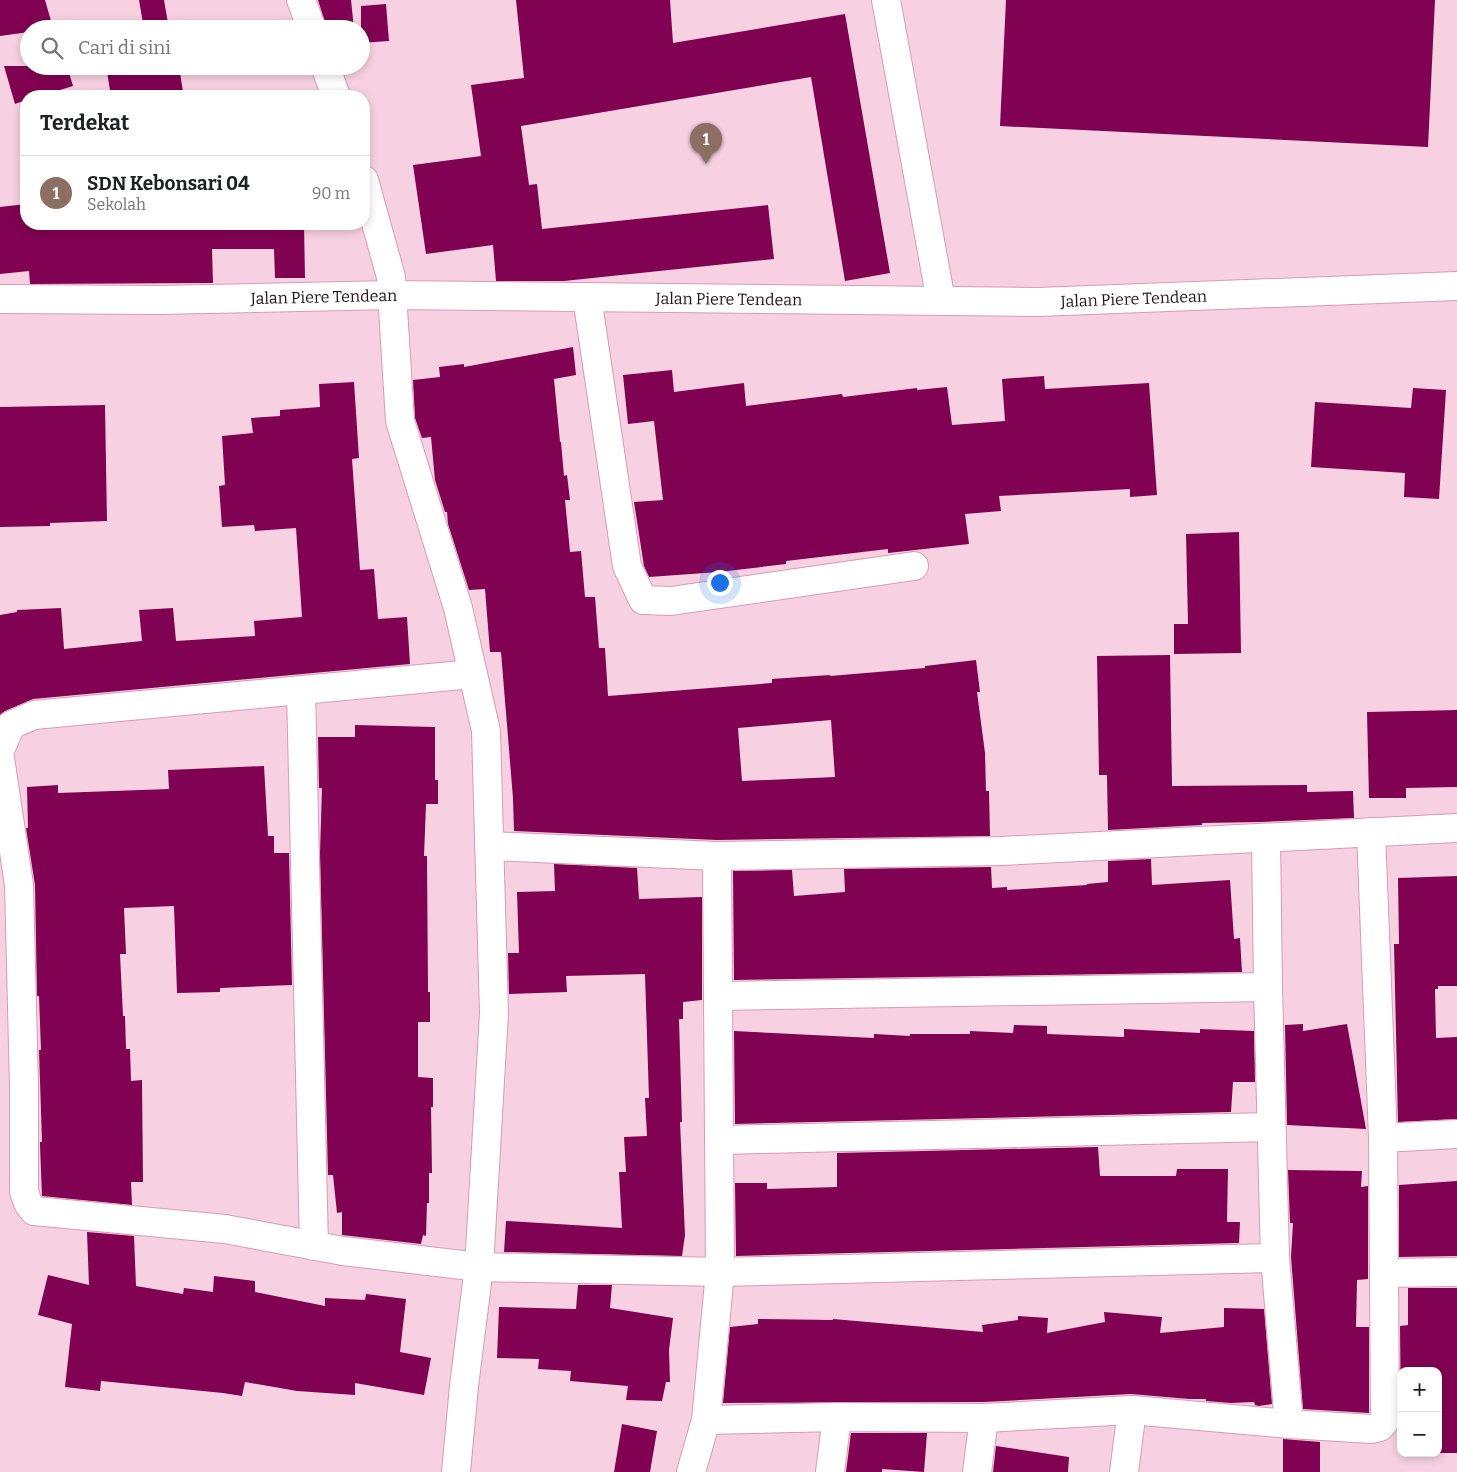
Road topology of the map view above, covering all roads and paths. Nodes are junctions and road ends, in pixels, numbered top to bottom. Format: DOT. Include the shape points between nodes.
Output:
graph roads {
  1 [pos="302,0"];
  2 [pos="886,0"];
  3 [pos="309,20"];
  4 [pos="328,75"];
  5 [pos="334,90"];
  6 [pos="370,202"];
  7 [pos="1457,286"];
  8 [pos="391,295"];
  9 [pos="587,297"];
  10 [pos="0,299"];
  11 [pos="941,301"];
  12 [pos="914,566"];
  13 [pos="474,674"];
  14 [pos="301,690"];
  15 [pos="0,750"];
  16 [pos="0,758"];
  17 [pos="1457,828"];
  18 [pos="1371,832"];
  19 [pos="1266,838"];
  20 [pos="490,846"];
  21 [pos="717,856"];
  22 [pos="1268,987"];
  23 [pos="718,996"];
  24 [pos="1271,1127"];
  25 [pos="1457,1134"];
  26 [pos="1383,1138"];
  27 [pos="719,1140"];
  28 [pos="314,1246"];
  29 [pos="1275,1258"];
  30 [pos="479,1267"];
  31 [pos="720,1272"];
  32 [pos="1457,1272"];
  33 [pos="1384,1273"];
  34 [pos="1132,1410"];
  35 [pos="837,1417"];
  36 [pos="984,1418"];
  37 [pos="706,1420"];
  38 [pos="1289,1424"];
  39 [pos="456,1472"];
  40 [pos="692,1472"];
  41 [pos="830,1472"];
  42 [pos="977,1472"];
  43 [pos="1124,1472"];
  1 -- 3 [label="street"];
  2 -- 11 [label="street"];
  4 -- 5 [label="street"];
  6 -- 8 [label="street" via="391,277"];
  7 -- 11 [label="street, Jalan Piere Tendean" via="1038,302"];
  8 -- 9 [label="street, Jalan Piere Tendean"];
  8 -- 10 [label="street, Jalan Piere Tendean" via="159,300"];
  8 -- 13 [label="street" via="400,421 458,608"];
  9 -- 11 [label="street, Jalan Piere Tendean"];
  9 -- 12 [label="street" via="627,566 643,600 671,601"];
  13 -- 14 [label="street"];
  13 -- 20 [label="street" via="486,730"];
  14 -- 15 [label="street" via="34,715 11,725"];
  14 -- 28 [label="street"];
  16 -- 28 [label="street" via="19,885 24,1192 28,1204 34,1211 225,1229"];
  17 -- 18 [label="street"];
  18 -- 19 [label="street"];
  18 -- 26 [label="street"];
  19 -- 21 [label="street" via="1001,850"];
  19 -- 22 [label="street"];
  20 -- 21 [label="street"];
  20 -- 30 [label="street" via="494,1013"];
  21 -- 23 [label="street"];
  22 -- 23 [label="street"];
  22 -- 24 [label="street"];
  23 -- 27 [label="street"];
  24 -- 27 [label="street"];
  24 -- 29 [label="street"];
  25 -- 26 [label="street"];
  26 -- 33 [label="street"];
  27 -- 31 [label="street"];
  28 -- 30 [label="street"];
  29 -- 31 [label="street"];
  29 -- 38 [label="street"];
  30 -- 31 [label="street"];
  30 -- 39 [label="street"];
  31 -- 37 [label="street"];
  32 -- 33 [label="street"];
  33 -- 38 [label="street" via="1385,1421 1372,1429"];
  34 -- 36 [label="street"];
  34 -- 38 [label="street"];
  34 -- 43 [label="street"];
  35 -- 36 [label="street"];
  35 -- 37 [label="street"];
  35 -- 41 [label="street"];
  36 -- 42 [label="street"];
  37 -- 40 [label="street"];
}
